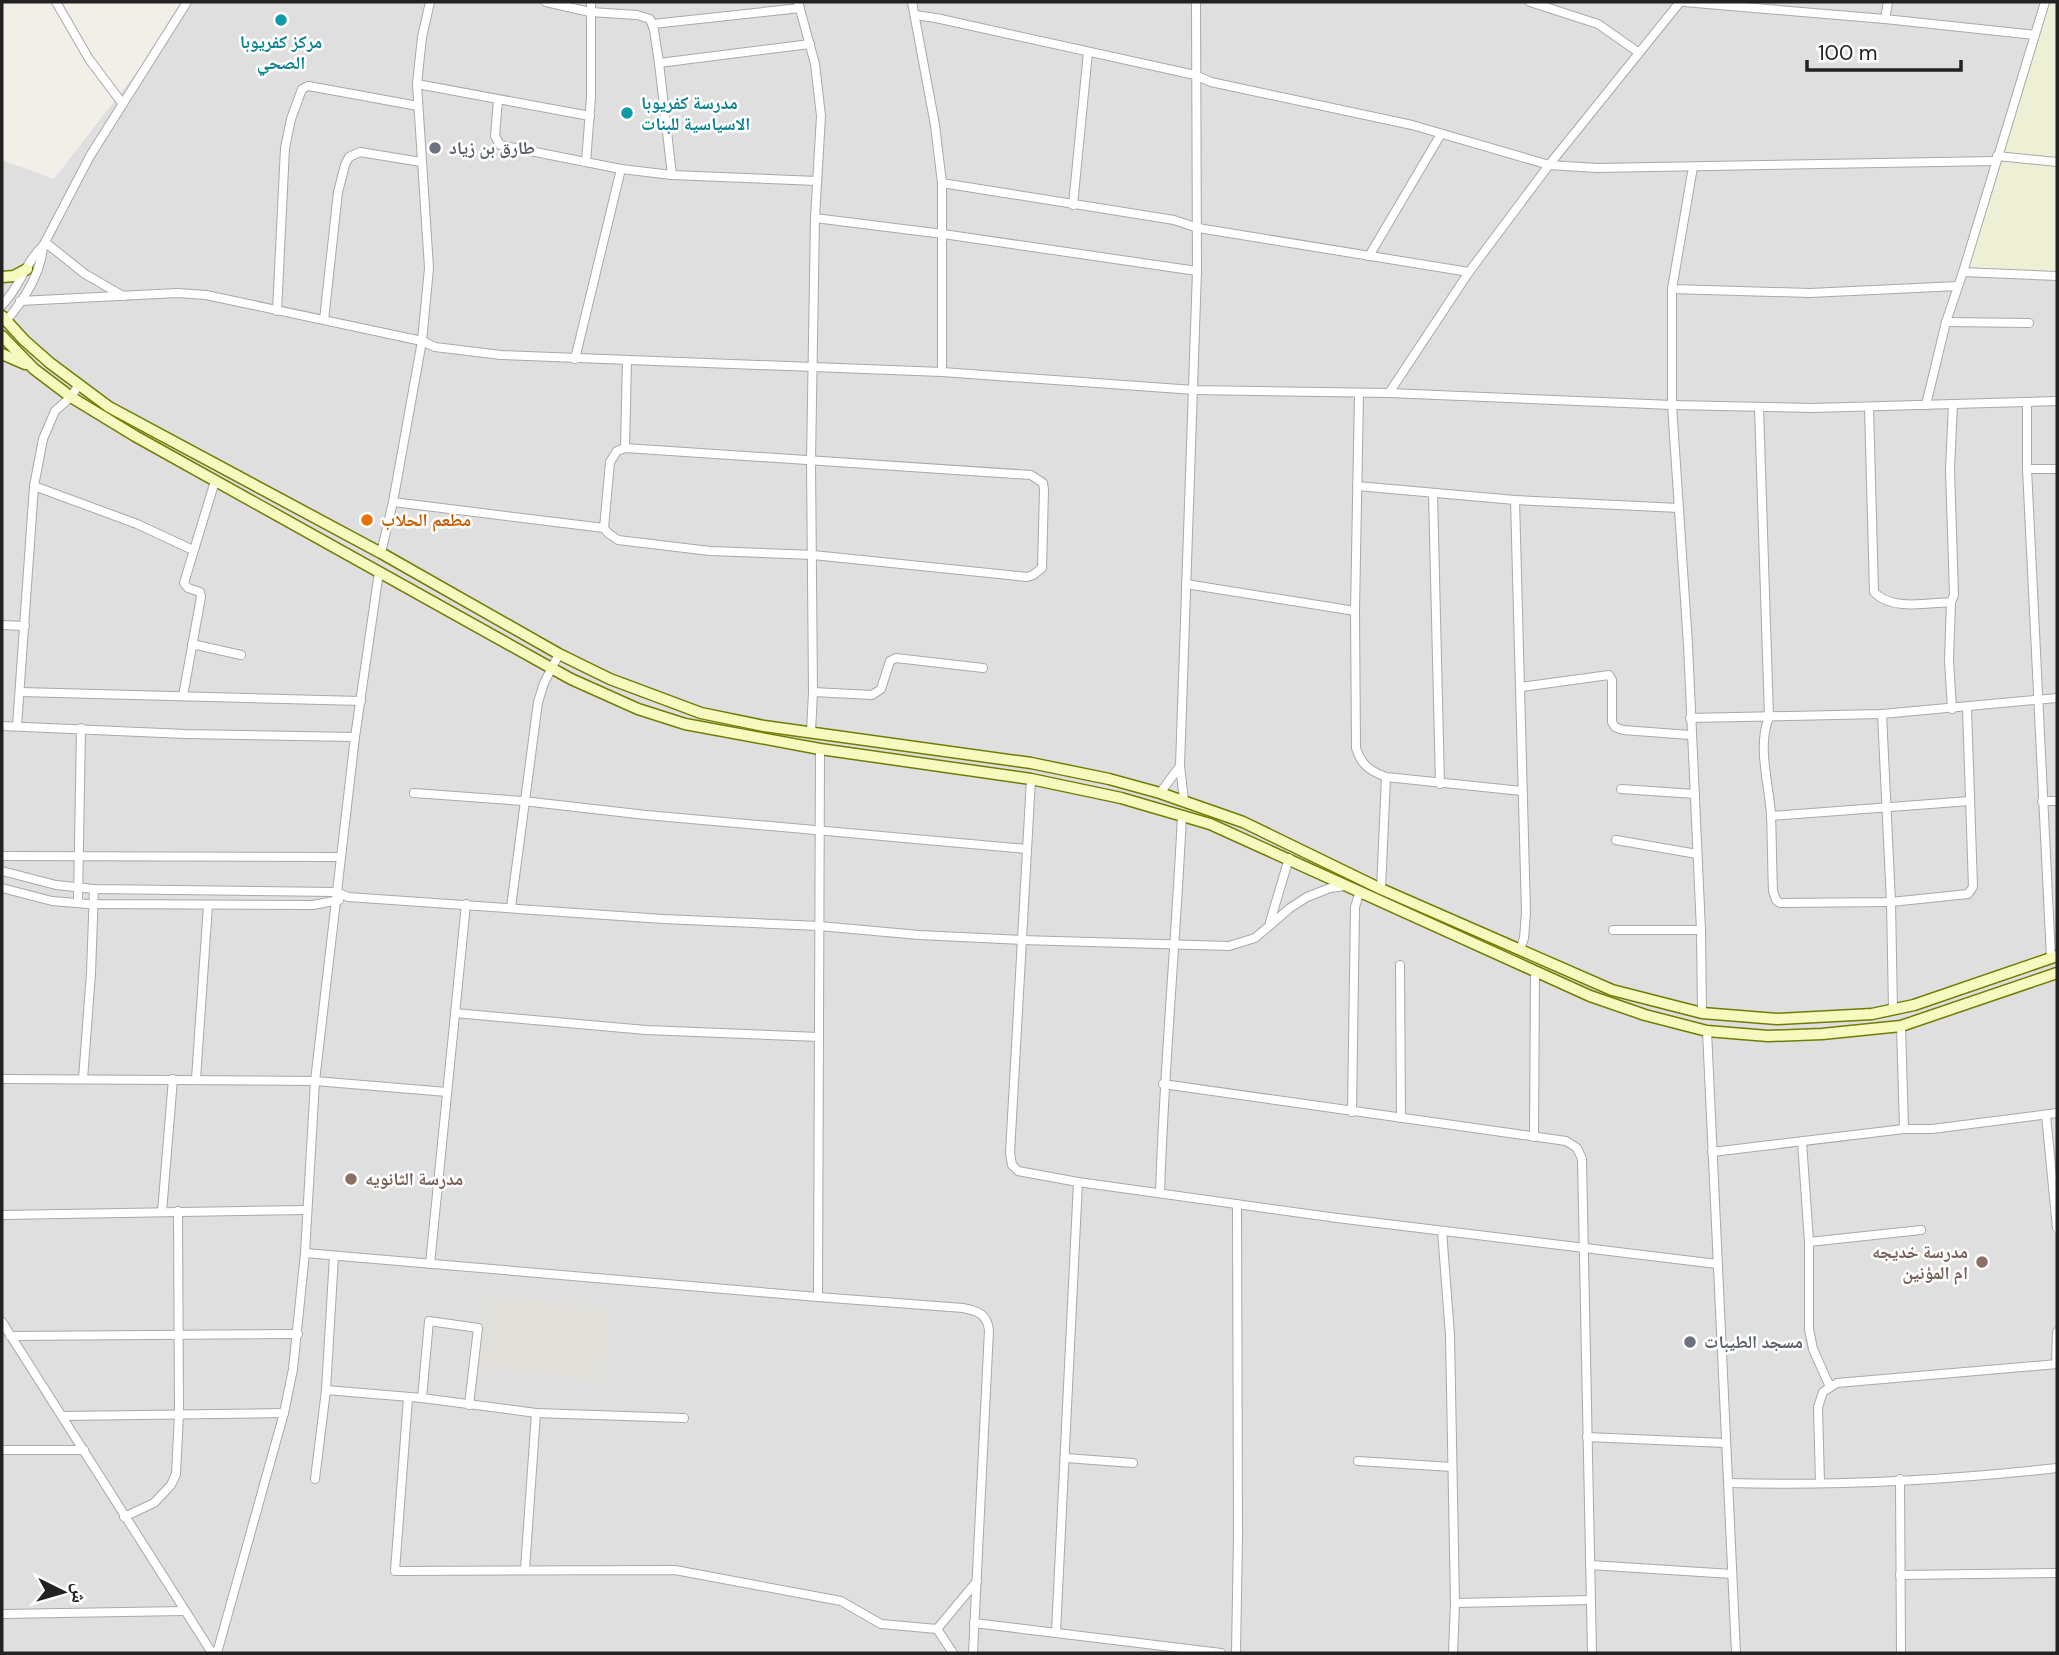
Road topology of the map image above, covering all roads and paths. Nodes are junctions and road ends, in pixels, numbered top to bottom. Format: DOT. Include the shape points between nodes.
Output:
graph roads {
  1 [pos="56,2"];
  2 [pos="187,2"];
  3 [pos="430,2"];
  4 [pos="546,2"];
  5 [pos="590,2"];
  6 [pos="912,2"];
  7 [pos="1196,2"];
  8 [pos="1530,2"];
  9 [pos="1682,2"];
  10 [pos="1888,2"];
  11 [pos="2045,2"];
  12 [pos="799,5"];
  13 [pos="590,12"];
  14 [pos="915,15"];
  15 [pos="1885,19"];
  16 [pos="653,24"];
  17 [pos="2035,35"];
  18 [pos="810,44"];
  19 [pos="1088,52"];
  20 [pos="1638,52"];
  21 [pos="659,64"];
  22 [pos="1195,75"];
  23 [pos="417,84"];
  24 [pos="498,100"];
  25 [pos="122,103"];
  26 [pos="418,106"];
  27 [pos="590,116"];
  28 [pos="1441,134"];
  29 [pos="1996,159"];
  30 [pos="421,162"];
  31 [pos="586,162"];
  32 [pos="2057,162"];
  33 [pos="1549,165"];
  34 [pos="1693,167"];
  35 [pos="621,169"];
  36 [pos="672,175"];
  37 [pos="817,181"];
  38 [pos="942,183"];
  39 [pos="1073,205"];
  40 [pos="815,218"];
  41 [pos="1198,228"];
  42 [pos="943,234"];
  43 [pos="44,244"];
  44 [pos="1369,256"];
  45 [pos="27,269"];
  46 [pos="1197,271"];
  47 [pos="1469,272"];
  48 [pos="1963,272"];
  49 [pos="2057,276"];
  50 [pos="2,277"];
  51 [pos="1958,286"];
  52 [pos="1672,289"];
  53 [pos="123,296"];
  54 [pos="20,301"];
  55 [pos="2,305"];
  56 [pos="277,311"];
  57 [pos="324,320"];
  58 [pos="3,321"];
  59 [pos="1945,322"];
  60 [pos="2029,323"];
  61 [pos="2,336"];
  62 [pos="422,341"];
  63 [pos="2,354"];
  64 [pos="575,359"];
  65 [pos="627,361"];
  66 [pos="813,366"];
  67 [pos="34,369"];
  68 [pos="942,372"];
  69 [pos="78,386"];
  70 [pos="1194,390"];
  71 [pos="1359,393"];
  72 [pos="1389,393"];
  73 [pos="71,397"];
  74 [pos="2057,401"];
  75 [pos="2026,403"];
  76 [pos="1953,404"];
  77 [pos="1672,405"];
  78 [pos="1926,405"];
  79 [pos="1869,407"];
  80 [pos="1759,408"];
  81 [pos="625,448"];
  82 [pos="811,461"];
  83 [pos="2057,469"];
  84 [pos="2027,470"];
  85 [pos="215,481"];
  86 [pos="34,486"];
  87 [pos="1357,486"];
  88 [pos="1433,493"];
  89 [pos="1515,500"];
  90 [pos="393,502"];
  91 [pos="295,507"];
  92 [pos="1679,508"];
  93 [pos="290,522"];
  94 [pos="604,528"];
  95 [pos="193,550"];
  96 [pos="381,553"];
  97 [pos="813,555"];
  98 [pos="379,572"];
  99 [pos="1186,584"];
  100 [pos="1951,602"];
  101 [pos="1355,611"];
  102 [pos="2,625"];
  103 [pos="25,626"];
  104 [pos="192,645"];
  105 [pos="559,654"];
  106 [pos="242,655"];
  107 [pos="552,668"];
  108 [pos="983,668"];
  109 [pos="1521,687"];
  110 [pos="20,692"];
  111 [pos="813,692"];
  112 [pos="183,696"];
  113 [pos="2057,698"];
  114 [pos="2038,699"];
  115 [pos="360,701"];
  116 [pos="1967,708"];
  117 [pos="1952,709"];
  118 [pos="1882,714"];
  119 [pos="1769,717"];
  120 [pos="1690,718"];
  121 [pos="2,726"];
  122 [pos="17,726"];
  123 [pos="81,728"];
  124 [pos="811,732"];
  125 [pos="1690,735"];
  126 [pos="355,737"];
  127 [pos="820,750"];
  128 [pos="1180,766"];
  129 [pos="1082,773"];
  130 [pos="1386,777"];
  131 [pos="1031,779"];
  132 [pos="1440,784"];
  133 [pos="1080,789"];
  134 [pos="1621,789"];
  135 [pos="1522,791"];
  136 [pos="414,793"];
  137 [pos="1160,793"];
  138 [pos="1695,794"];
  139 [pos="1184,800"];
  140 [pos="523,801"];
  141 [pos="1970,801"];
  142 [pos="2042,801"];
  143 [pos="2057,801"];
  144 [pos="1886,808"];
  145 [pos="1182,815"];
  146 [pos="1771,816"];
  147 [pos="821,830"];
  148 [pos="1616,841"];
  149 [pos="1027,849"];
  150 [pos="1698,854"];
  151 [pos="2,856"];
  152 [pos="78,856"];
  153 [pos="340,857"];
  154 [pos="1289,858"];
  155 [pos="2,871"];
  156 [pos="78,887"];
  157 [pos="94,889"];
  158 [pos="1355,889"];
  159 [pos="1381,889"];
  160 [pos="2,890"];
  161 [pos="336,897"];
  162 [pos="1891,902"];
  163 [pos="78,903"];
  164 [pos="93,904"];
  165 [pos="466,904"];
  166 [pos="208,905"];
  167 [pos="511,907"];
  168 [pos="1270,923"];
  169 [pos="819,926"];
  170 [pos="1613,930"];
  171 [pos="1701,930"];
  172 [pos="1021,940"];
  173 [pos="1173,944"];
  174 [pos="1520,950"];
  175 [pos="2054,957"];
  176 [pos="1400,965"];
  177 [pos="1535,971"];
  178 [pos="2057,973"];
  179 [pos="1893,1010"];
  180 [pos="456,1013"];
  181 [pos="1702,1013"];
  182 [pos="1901,1026"];
  183 [pos="1707,1031"];
  184 [pos="819,1038"];
  185 [pos="2,1079"];
  186 [pos="83,1079"];
  187 [pos="173,1079"];
  188 [pos="196,1079"];
  189 [pos="315,1081"];
  190 [pos="1163,1084"];
  191 [pos="447,1092"];
  192 [pos="1352,1112"];
  193 [pos="2057,1113"];
  194 [pos="2046,1115"];
  195 [pos="1401,1118"];
  196 [pos="1904,1129"];
  197 [pos="1534,1137"];
  198 [pos="1802,1142"];
  199 [pos="1712,1152"];
  200 [pos="1078,1182"];
  201 [pos="1160,1193"];
  202 [pos="1237,1204"];
  203 [pos="307,1210"];
  204 [pos="178,1211"];
  205 [pos="162,1212"];
  206 [pos="2,1215"];
  207 [pos="2057,1228"];
  208 [pos="1921,1230"];
  209 [pos="1442,1231"];
  210 [pos="1809,1242"];
  211 [pos="1583,1247"];
  212 [pos="305,1253"];
  213 [pos="334,1256"];
  214 [pos="430,1264"];
  215 [pos="1717,1264"];
  216 [pos="818,1297"];
  217 [pos="2,1322"];
  218 [pos="2057,1332"];
  219 [pos="178,1334"];
  220 [pos="298,1334"];
  221 [pos="10,1336"];
  222 [pos="2057,1364"];
  223 [pos="1830,1387"];
  224 [pos="326,1390"];
  225 [pos="408,1398"];
  226 [pos="422,1398"];
  227 [pos="469,1405"];
  228 [pos="284,1413"];
  229 [pos="536,1413"];
  230 [pos="179,1414"];
  231 [pos="63,1416"];
  232 [pos="684,1418"];
  233 [pos="1587,1437"];
  234 [pos="1725,1443"];
  235 [pos="2,1450"];
  236 [pos="84,1450"];
  237 [pos="1066,1458"];
  238 [pos="1358,1461"];
  239 [pos="1133,1463"];
  240 [pos="1452,1467"];
  241 [pos="2057,1468"];
  242 [pos="315,1479"];
  243 [pos="1900,1479"];
  244 [pos="1728,1483"];
  245 [pos="1820,1483"];
  246 [pos="124,1517"];
  247 [pos="1590,1565"];
  248 [pos="526,1569"];
  249 [pos="2057,1573"];
  250 [pos="1732,1574"];
  251 [pos="1900,1575"];
  252 [pos="977,1581"];
  253 [pos="1590,1600"];
  254 [pos="1455,1603"];
  255 [pos="184,1611"];
  256 [pos="2,1614"];
  257 [pos="974,1623"];
  258 [pos="937,1629"];
  259 [pos="1056,1632"];
  260 [pos="1135,1648"];
  261 [pos="214,1653"];
  262 [pos="953,1653"];
  263 [pos="973,1653"];
  264 [pos="1221,1653"];
  265 [pos="1236,1653"];
  266 [pos="1453,1653"];
  267 [pos="1592,1653"];
  268 [pos="1736,1653"];
  269 [pos="1901,1653"];
  1 -- 25 [label="street" via="89,60"];
  2 -- 25 [label="street"];
  3 -- 23 [label="street"];
  4 -- 13 [label="street"];
  5 -- 13 [label="street"];
  6 -- 14 [label="street"];
  7 -- 22 [label="street"];
  8 -- 20 [label="street" via="1598,24"];
  9 -- 15 [label="street"];
  9 -- 20 [label="street"];
  10 -- 15 [label="street"];
  11 -- 17 [label="street"];
  12 -- 16 [label="street"];
  12 -- 18 [label="street"];
  13 -- 16 [label="street" via="643,16"];
  13 -- 27 [label="street"];
  14 -- 19 [label="street"];
  14 -- 38 [label="street"];
  15 -- 17 [label="street"];
  16 -- 21 [label="street"];
  17 -- 29 [label="street"];
  18 -- 21 [label="street"];
  18 -- 37 [label="street" via="820,90"];
  19 -- 22 [label="street"];
  19 -- 39 [label="street"];
  20 -- 33 [label="street"];
  21 -- 36 [label="street"];
  22 -- 28 [label="street"];
  22 -- 41 [label="street"];
  23 -- 24 [label="street"];
  23 -- 26 [label="street"];
  24 -- 27 [label="street"];
  24 -- 31 [label="street" via="495,136 500,145"];
  25 -- 43 [label="street"];
  26 -- 30 [label="street"];
  26 -- 56 [label="street" via="314,87 302,89 285,148"];
  27 -- 31 [label="street"];
  28 -- 33 [label="street"];
  28 -- 44 [label="street"];
  29 -- 32 [label="street"];
  29 -- 34 [label="street"];
  29 -- 48 [label="street"];
  30 -- 57 [label="street" via="360,152 349,157 338,192"];
  30 -- 62 [label="street" via="429,251"];
  31 -- 35 [label="street"];
  33 -- 34 [label="street"];
  33 -- 47 [label="street"];
  34 -- 52 [label="street"];
  35 -- 36 [label="street"];
  35 -- 64 [label="street"];
  36 -- 37 [label="street"];
  37 -- 40 [label="street"];
  38 -- 39 [label="street"];
  38 -- 42 [label="street"];
  39 -- 41 [label="street" via="1174,220"];
  40 -- 42 [label="street"];
  40 -- 66 [label="street"];
  41 -- 44 [label="street"];
  41 -- 46 [label="street"];
  42 -- 46 [label="street"];
  42 -- 68 [label="street"];
  43 -- 45 [label="street"];
  43 -- 53 [label="street"];
  43 -- 54 [label="street" via="42,261"];
  44 -- 47 [label="street"];
  45 -- 50 [label="main road"];
  45 -- 55 [label="street"];
  46 -- 70 [label="street"];
  47 -- 72 [label="street"];
  48 -- 49 [label="street"];
  48 -- 51 [label="street"];
  51 -- 52 [label="street" via="1810,293"];
  51 -- 59 [label="street"];
  52 -- 77 [label="street"];
  53 -- 54 [label="street"];
  53 -- 56 [label="street" via="199,295"];
  54 -- 58 [label="street"];
  56 -- 57 [label="street"];
  57 -- 62 [label="street"];
  58 -- 69 [label="main road"];
  59 -- 60 [label="street"];
  59 -- 78 [label="street"];
  61 -- 67 [label="main road"];
  62 -- 64 [label="street" via="501,355"];
  62 -- 90 [label="street"];
  63 -- 67 [label="main road"];
  64 -- 65 [label="street"];
  65 -- 66 [label="street"];
  65 -- 81 [label="street"];
  66 -- 68 [label="street"];
  66 -- 82 [label="street"];
  67 -- 73 [label="main road"];
  68 -- 70 [label="street"];
  69 -- 73 [label="street"];
  69 -- 91 [label="main road"];
  70 -- 71 [label="street"];
  70 -- 99 [label="street"];
  71 -- 72 [label="street"];
  71 -- 87 [label="street"];
  72 -- 77 [label="street"];
  73 -- 85 [label="main road"];
  73 -- 86 [label="street" via="55,411"];
  74 -- 75 [label="street"];
  75 -- 76 [label="street"];
  75 -- 84 [label="street"];
  76 -- 78 [label="street"];
  76 -- 100 [label="street" via="1950,470 1955,583"];
  77 -- 80 [label="street"];
  77 -- 92 [label="street"];
  78 -- 79 [label="street"];
  79 -- 80 [label="street"];
  79 -- 100 [label="street" via="1874,592 1906,604"];
  80 -- 119 [label="street"];
  81 -- 82 [label="street"];
  81 -- 94 [label="street" via="610,462"];
  82 -- 97 [label="street"];
  82 -- 97 [label="street" via="1031,475 1042,482 1044,490 1042,568 1027,577"];
  83 -- 84 [label="street"];
  84 -- 114 [label="street"];
  85 -- 93 [label="main road"];
  85 -- 95 [label="street"];
  86 -- 95 [label="street"];
  86 -- 103 [label="street"];
  87 -- 88 [label="street"];
  87 -- 101 [label="street"];
  88 -- 89 [label="street"];
  88 -- 132 [label="street"];
  89 -- 92 [label="street"];
  89 -- 109 [label="street"];
  90 -- 94 [label="street"];
  90 -- 96 [label="street"];
  91 -- 93 [label="main road"];
  91 -- 96 [label="main road"];
  92 -- 120 [label="street"];
  93 -- 98 [label="main road"];
  94 -- 97 [label="street" via="626,541 710,551"];
  95 -- 104 [label="street" via="184,583 201,594"];
  96 -- 105 [label="main road"];
  97 -- 111 [label="street"];
  98 -- 107 [label="main road"];
  98 -- 115 [label="street"];
  99 -- 101 [label="street"];
  99 -- 128 [label="street"];
  100 -- 117 [label="street" via="1948,660"];
  101 -- 130 [label="street" via="1356,748 1366,767"];
  102 -- 103 [label="street"];
  103 -- 110 [label="street"];
  104 -- 106 [label="street"];
  104 -- 112 [label="street"];
  105 -- 107 [label="street"];
  105 -- 124 [label="main road" via="610,680 701,713"];
  107 -- 127 [label="main road" via="638,709 685,724"];
  107 -- 140 [label="street" via="538,702"];
  108 -- 111 [label="street" via="896,658 890,661 881,689 872,695"];
  109 -- 125 [label="street" via="1609,675 1615,727"];
  109 -- 135 [label="street"];
  110 -- 112 [label="street"];
  110 -- 122 [label="street"];
  111 -- 124 [label="street"];
  112 -- 115 [label="street"];
  113 -- 114 [label="street"];
  114 -- 116 [label="street"];
  114 -- 142 [label="street"];
  115 -- 126 [label="street"];
  116 -- 117 [label="street"];
  116 -- 141 [label="street"];
  117 -- 118 [label="street"];
  118 -- 119 [label="street"];
  118 -- 144 [label="street"];
  119 -- 120 [label="street"];
  119 -- 146 [label="street" via="1765,765"];
  120 -- 125 [label="street"];
  121 -- 122 [label="street"];
  122 -- 123 [label="street"];
  123 -- 126 [label="street"];
  123 -- 152 [label="street"];
  124 -- 129 [label="main road"];
  125 -- 138 [label="street"];
  126 -- 153 [label="street"];
  127 -- 131 [label="main road"];
  127 -- 147 [label="street"];
  128 -- 137 [label="street"];
  128 -- 139 [label="street"];
  129 -- 133 [label="main road"];
  129 -- 137 [label="main road"];
  130 -- 132 [label="street"];
  130 -- 159 [label="street"];
  131 -- 133 [label="main road"];
  131 -- 149 [label="street"];
  132 -- 135 [label="street"];
  133 -- 145 [label="main road"];
  134 -- 138 [label="street"];
  135 -- 174 [label="street" via="1526,912"];
  136 -- 140 [label="street"];
  137 -- 139 [label="main road"];
  138 -- 150 [label="street"];
  139 -- 159 [label="main road" via="1243,822"];
  140 -- 147 [label="street"];
  140 -- 167 [label="street"];
  141 -- 144 [label="street"];
  141 -- 162 [label="street" via="1973,887 1968,894"];
  142 -- 143 [label="street"];
  142 -- 175 [label="street"];
  144 -- 146 [label="street"];
  144 -- 162 [label="street"];
  145 -- 154 [label="main road"];
  145 -- 173 [label="street"];
  146 -- 162 [label="street" via="1773,891 1780,903"];
  147 -- 149 [label="street"];
  147 -- 169 [label="street"];
  148 -- 150 [label="street"];
  149 -- 172 [label="street"];
  150 -- 171 [label="street"];
  151 -- 152 [label="street"];
  152 -- 153 [label="street"];
  152 -- 156 [label="street"];
  153 -- 161 [label="street"];
  154 -- 158 [label="main road"];
  154 -- 168 [label="street"];
  155 -- 156 [label="street"];
  156 -- 157 [label="street"];
  156 -- 163 [label="street"];
  157 -- 161 [label="street"];
  157 -- 164 [label="street"];
  158 -- 168 [label="street" via="1341,885 1317,893"];
  158 -- 177 [label="main road"];
  158 -- 192 [label="street"];
  159 -- 174 [label="main road"];
  160 -- 163 [label="street"];
  161 -- 165 [label="street"];
  161 -- 166 [label="street" via="325,904"];
  161 -- 189 [label="street"];
  162 -- 179 [label="street"];
  163 -- 164 [label="street"];
  164 -- 166 [label="street"];
  164 -- 186 [label="street"];
  165 -- 167 [label="street"];
  165 -- 180 [label="street"];
  166 -- 188 [label="street"];
  167 -- 169 [label="street"];
  168 -- 173 [label="street" via="1255,938 1238,944"];
  169 -- 172 [label="street"];
  169 -- 184 [label="street"];
  170 -- 171 [label="street"];
  171 -- 181 [label="street"];
  172 -- 173 [label="street"];
  172 -- 200 [label="street" via="1010,1160 1023,1173"];
  173 -- 190 [label="street"];
  174 -- 181 [label="main road" via="1612,990"];
  175 -- 179 [label="main road"];
  176 -- 195 [label="street"];
  177 -- 183 [label="main road" via="1616,1006"];
  177 -- 197 [label="street"];
  178 -- 182 [label="main road"];
  179 -- 181 [label="main road" via="1777,1019"];
  180 -- 184 [label="street" via="646,1030"];
  180 -- 191 [label="street"];
  182 -- 183 [label="main road" via="1769,1036"];
  182 -- 196 [label="street"];
  183 -- 199 [label="street"];
  184 -- 216 [label="street"];
  185 -- 186 [label="street"];
  186 -- 187 [label="street"];
  187 -- 188 [label="street"];
  187 -- 205 [label="street"];
  188 -- 189 [label="street"];
  189 -- 191 [label="street"];
  189 -- 203 [label="street"];
  190 -- 192 [label="street"];
  190 -- 201 [label="street"];
  191 -- 214 [label="street"];
  192 -- 195 [label="street"];
  193 -- 194 [label="street"];
  194 -- 196 [label="street"];
  194 -- 207 [label="street"];
  195 -- 197 [label="street"];
  196 -- 198 [label="street"];
  197 -- 211 [label="street" via="1566,1141 1580,1153"];
  198 -- 199 [label="street"];
  198 -- 210 [label="street"];
  199 -- 215 [label="street"];
  200 -- 201 [label="street"];
  200 -- 237 [label="street"];
  201 -- 202 [label="street"];
  202 -- 209 [label="street"];
  202 -- 265 [label="street"];
  203 -- 204 [label="street"];
  203 -- 212 [label="street"];
  204 -- 205 [label="street"];
  204 -- 219 [label="street"];
  205 -- 206 [label="street"];
  208 -- 210 [label="street"];
  209 -- 211 [label="street"];
  209 -- 240 [label="street" via="1450,1335"];
  210 -- 223 [label="street" via="1809,1329"];
  211 -- 215 [label="street"];
  211 -- 233 [label="street"];
  212 -- 213 [label="street"];
  212 -- 220 [label="street"];
  213 -- 214 [label="street"];
  213 -- 224 [label="street"];
  214 -- 216 [label="street"];
  215 -- 234 [label="street"];
  216 -- 252 [label="street" via="963,1308 983,1314 988,1322"];
  217 -- 221 [label="street"];
  218 -- 222 [label="street"];
  219 -- 220 [label="street"];
  219 -- 221 [label="street"];
  219 -- 230 [label="street"];
  220 -- 228 [label="street"];
  221 -- 231 [label="street"];
  222 -- 223 [label="street" via="1846,1381"];
  223 -- 245 [label="street" via="1818,1407"];
  224 -- 225 [label="street"];
  224 -- 242 [label="street"];
  225 -- 226 [label="street"];
  225 -- 248 [label="street" via="395,1572"];
  226 -- 227 [label="street"];
  226 -- 227 [label="street" via="429,1321 478,1328"];
  227 -- 229 [label="street"];
  228 -- 230 [label="street"];
  228 -- 261 [label="street"];
  229 -- 232 [label="street"];
  229 -- 248 [label="street"];
  230 -- 231 [label="street"];
  230 -- 246 [label="street" via="177,1464 171,1485 154,1503"];
  231 -- 236 [label="street"];
  233 -- 234 [label="street"];
  233 -- 247 [label="street"];
  234 -- 244 [label="street"];
  235 -- 236 [label="street"];
  236 -- 246 [label="street"];
  237 -- 239 [label="street"];
  237 -- 259 [label="street"];
  238 -- 240 [label="street"];
  240 -- 254 [label="street"];
  241 -- 243 [label="street"];
  243 -- 245 [label="street"];
  243 -- 251 [label="street"];
  244 -- 245 [label="street"];
  244 -- 250 [label="street"];
  246 -- 255 [label="street"];
  247 -- 250 [label="street"];
  247 -- 253 [label="street"];
  248 -- 258 [label="street" via="675,1570 841,1601 881,1624"];
  249 -- 251 [label="street"];
  250 -- 268 [label="street"];
  251 -- 269 [label="street"];
  252 -- 257 [label="street"];
  252 -- 258 [label="street"];
  253 -- 254 [label="street"];
  253 -- 267 [label="street"];
  254 -- 266 [label="street"];
  255 -- 256 [label="street"];
  255 -- 261 [label="street"];
  257 -- 259 [label="street"];
  257 -- 263 [label="street"];
  258 -- 262 [label="street"];
  259 -- 260 [label="street"];
  260 -- 264 [label="street"];
}
